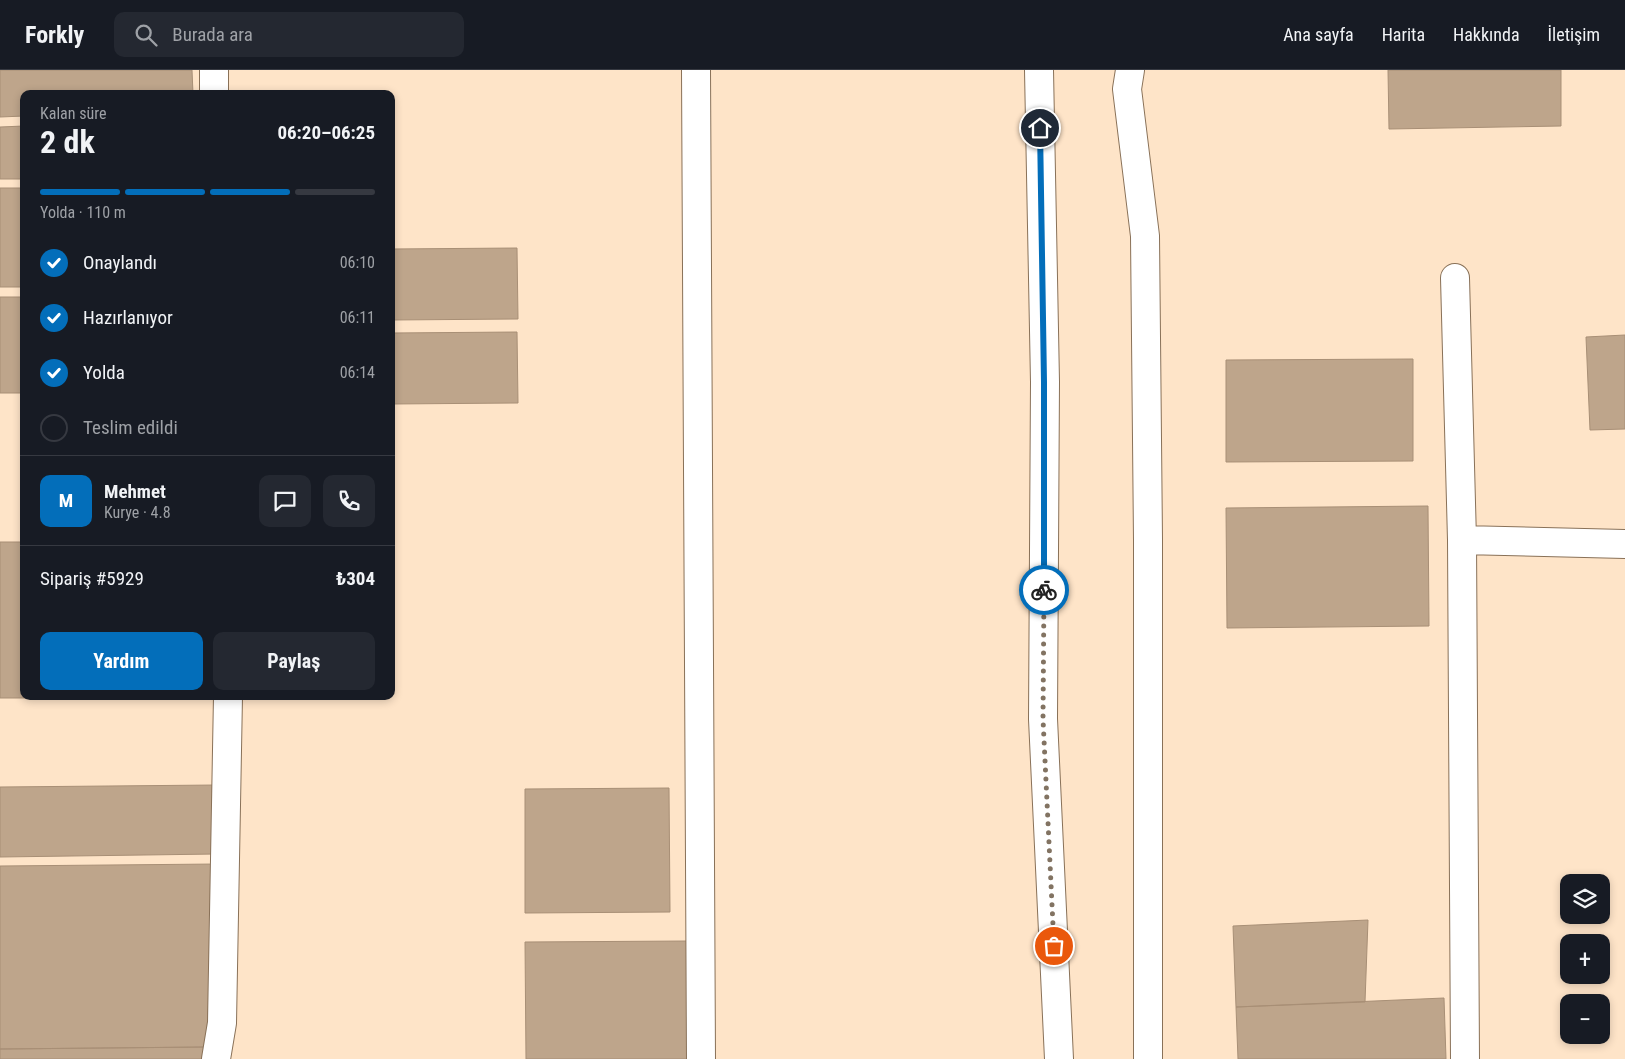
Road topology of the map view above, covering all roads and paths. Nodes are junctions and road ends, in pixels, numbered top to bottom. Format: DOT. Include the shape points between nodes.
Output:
graph roads {
  1 [pos="214,70"];
  2 [pos="696,70"];
  3 [pos="1039,70"];
  4 [pos="1130,70"];
  5 [pos="214,90"];
  6 [pos="1455,278"];
  7 [pos="1462,540"];
  8 [pos="1625,544"];
  9 [pos="228,700"];
  10 [pos="216,1059"];
  11 [pos="701,1059"];
  12 [pos="1059,1059"];
  13 [pos="1148,1059"];
  14 [pos="1465,1059"];
  1 -- 5 [label="street"];
  2 -- 11 [label="street"];
  3 -- 12 [label="street" via="1044,382 1043,719"];
  4 -- 13 [label="street" via="1128,89 1145,236"];
  6 -- 7 [label="street"];
  7 -- 8 [label="street"];
  7 -- 14 [label="street"];
  9 -- 10 [label="street" via="222,1023"];
}
